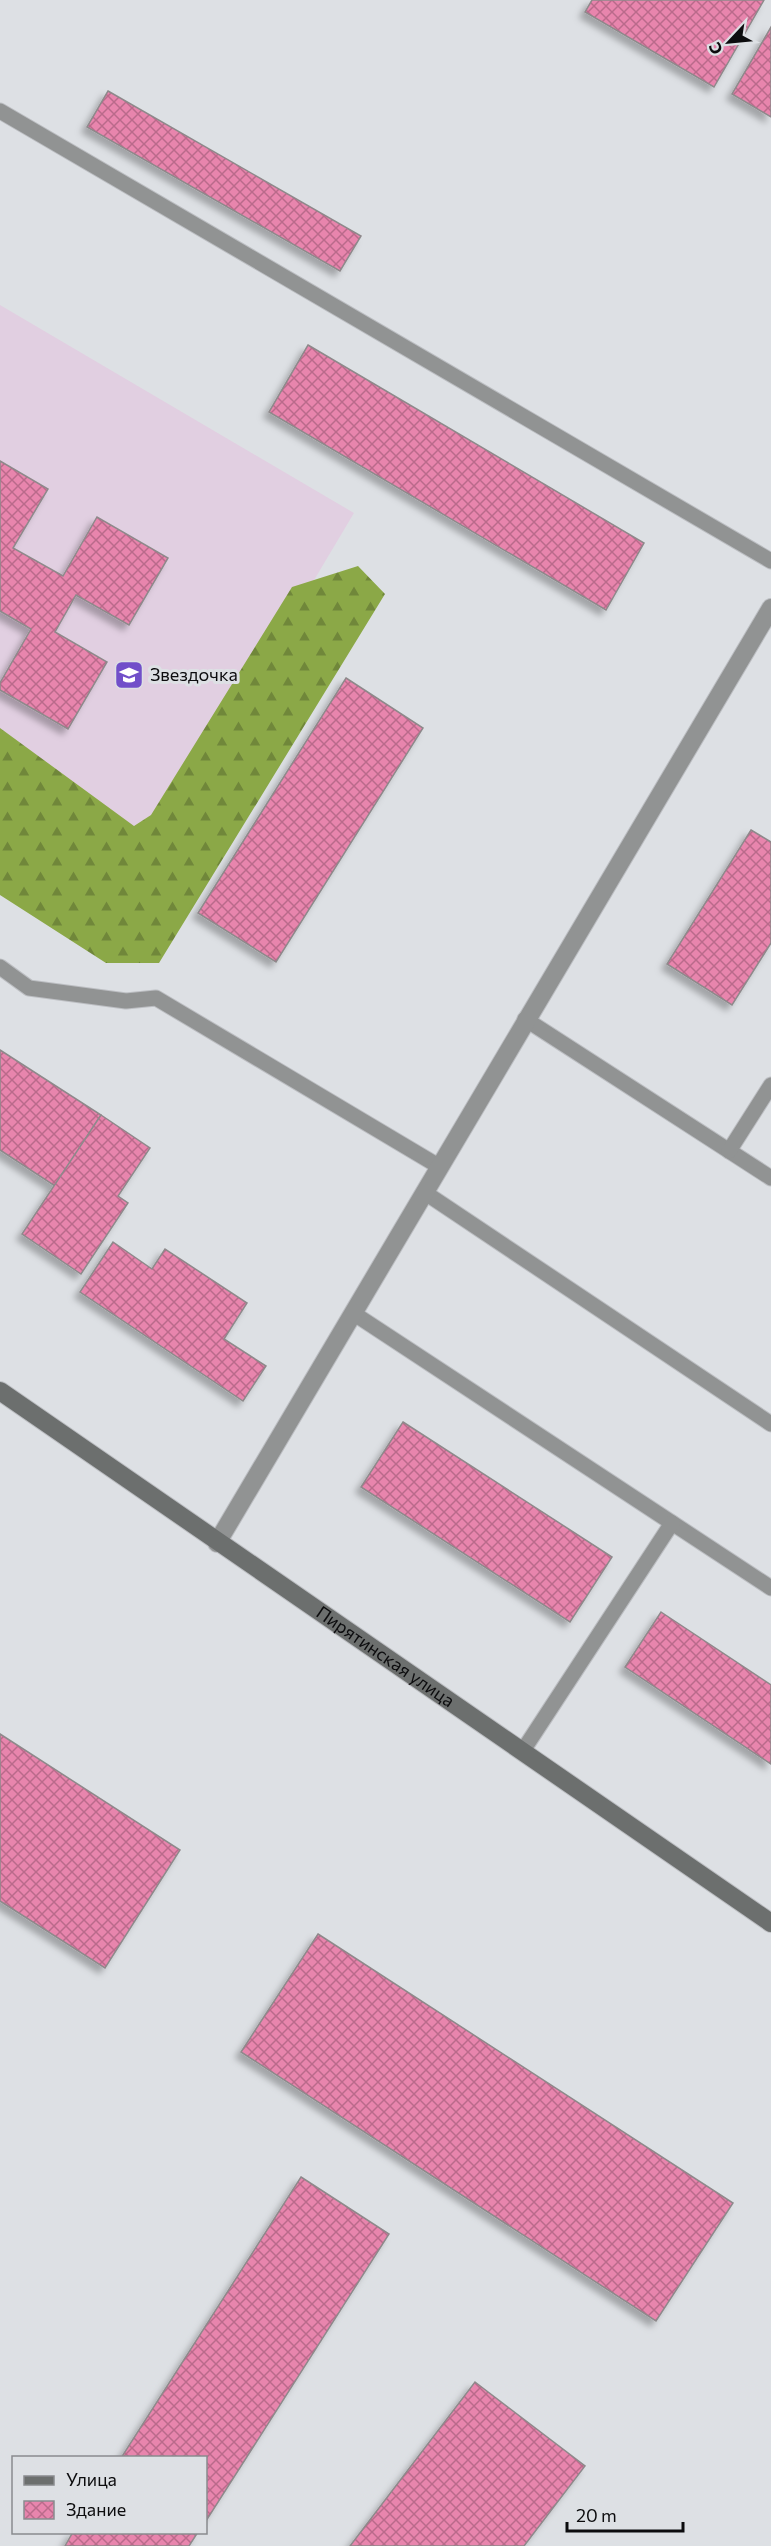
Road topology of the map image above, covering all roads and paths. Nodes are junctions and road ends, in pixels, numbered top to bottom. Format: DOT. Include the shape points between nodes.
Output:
graph roads {
  1 [pos="0,111"];
  2 [pos="771,561"];
  3 [pos="771,608"];
  4 [pos="0,966"];
  5 [pos="525,1019"];
  6 [pos="771,1085"];
  7 [pos="729,1151"];
  8 [pos="440,1167"];
  9 [pos="771,1178"];
  10 [pos="424,1192"];
  11 [pos="353,1313"];
  12 [pos="0,1391"];
  13 [pos="771,1424"];
  14 [pos="672,1523"];
  15 [pos="217,1543"];
  16 [pos="771,1588"];
  17 [pos="522,1752"];
  18 [pos="771,1923"];
  1 -- 2 [label="lane"];
  3 -- 5 [label="street"];
  4 -- 8 [label="lane" via="29,988 126,1001 156,998"];
  5 -- 7 [label="lane"];
  5 -- 8 [label="street"];
  6 -- 7 [label="lane"];
  7 -- 9 [label="lane"];
  8 -- 10 [label="street"];
  10 -- 11 [label="street"];
  10 -- 13 [label="lane"];
  11 -- 14 [label="lane"];
  11 -- 15 [label="street"];
  12 -- 15 [label="street, Пирятинская улица"];
  14 -- 16 [label="lane"];
  14 -- 17 [label="lane"];
  15 -- 17 [label="street, Пирятинская улица"];
  17 -- 18 [label="street, Пирятинская улица"];
}
